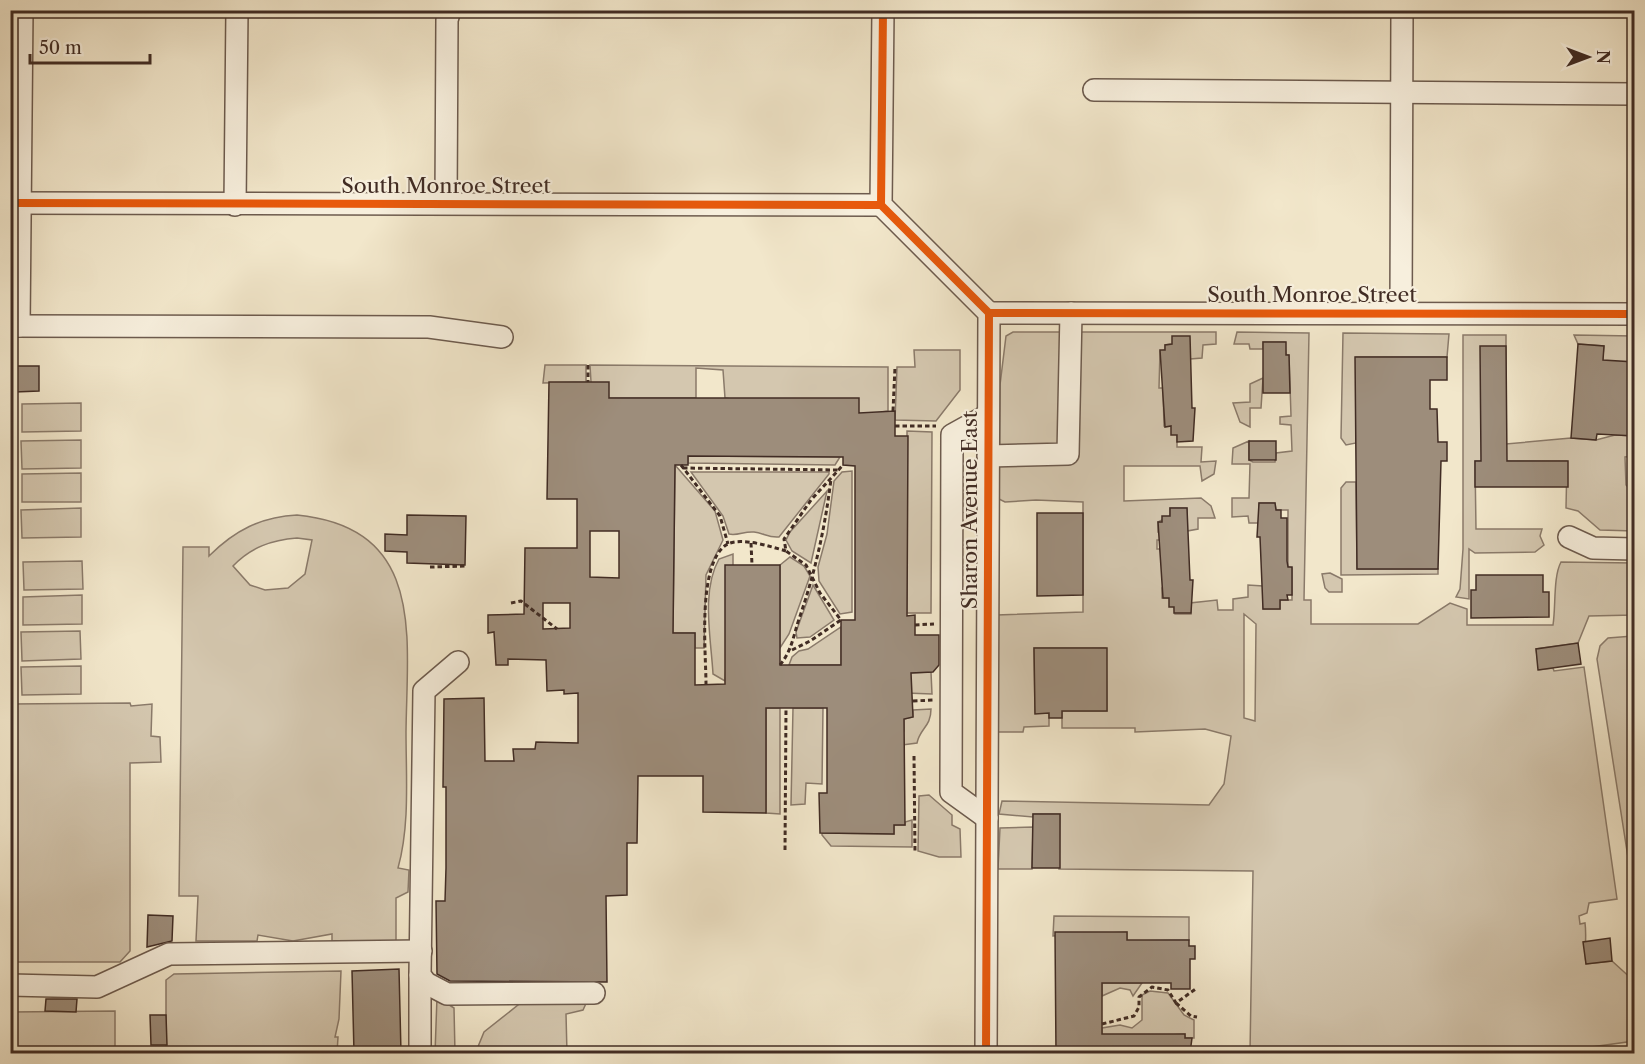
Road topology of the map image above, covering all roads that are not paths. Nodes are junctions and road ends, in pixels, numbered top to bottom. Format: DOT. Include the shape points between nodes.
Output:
graph roads {
  1 [pos="22,10"];
  2 [pos="237,10"];
  3 [pos="450,10"];
  4 [pos="883,10"];
  5 [pos="1402,10"];
  6 [pos="1094,90"];
  7 [pos="1402,92"];
  8 [pos="1635,94"];
  9 [pos="16,203"];
  10 [pos="446,203"];
  11 [pos="235,205"];
  12 [pos="881,205"];
  13 [pos="989,313"];
  14 [pos="1071,313"];
  15 [pos="1401,313"];
  16 [pos="1635,314"];
  17 [pos="15,326"];
  18 [pos="502,337"];
  19 [pos="988,415"];
  20 [pos="988,456"];
  21 [pos="1569,537"];
  22 [pos="1635,549"];
  23 [pos="458,662"];
  24 [pos="987,818"];
  25 [pos="421,951"];
  26 [pos="420,975"];
  27 [pos="10,985"];
  28 [pos="594,993"];
  29 [pos="420,1053"];
  30 [pos="986,1053"];
  1 -- 9 [label="street"];
  2 -- 11 [label="street"];
  3 -- 10 [label="street"];
  4 -- 12 [label="street"];
  5 -- 7 [label="street"];
  6 -- 7 [label="street"];
  7 -- 8 [label="street"];
  7 -- 15 [label="street"];
  9 -- 11 [label="street, South Monroe Street"];
  9 -- 17 [label="street"];
  10 -- 11 [label="street, South Monroe Street"];
  10 -- 12 [label="street, South Monroe Street"];
  12 -- 13 [label="street"];
  13 -- 14 [label="street, South Monroe Street"];
  13 -- 19 [label="street, Sharon Avenue East"];
  14 -- 15 [label="street, South Monroe Street"];
  14 -- 20 [label="street" via="1068,454"];
  15 -- 16 [label="street, South Monroe Street"];
  17 -- 18 [label="street" via="429,327"];
  19 -- 20 [label="street, Sharon Avenue East"];
  19 -- 24 [label="street" via="952,435 951,722 951,792"];
  20 -- 24 [label="street, Sharon Avenue East"];
  21 -- 22 [label="street" via="1593,548"];
  23 -- 25 [label="street" via="424,691"];
  24 -- 30 [label="street, Sharon Avenue East"];
  25 -- 26 [label="street"];
  25 -- 27 [label="street" via="169,954 97,987"];
  26 -- 28 [label="street" via="426,983 447,994"];
  26 -- 29 [label="street"];
}
